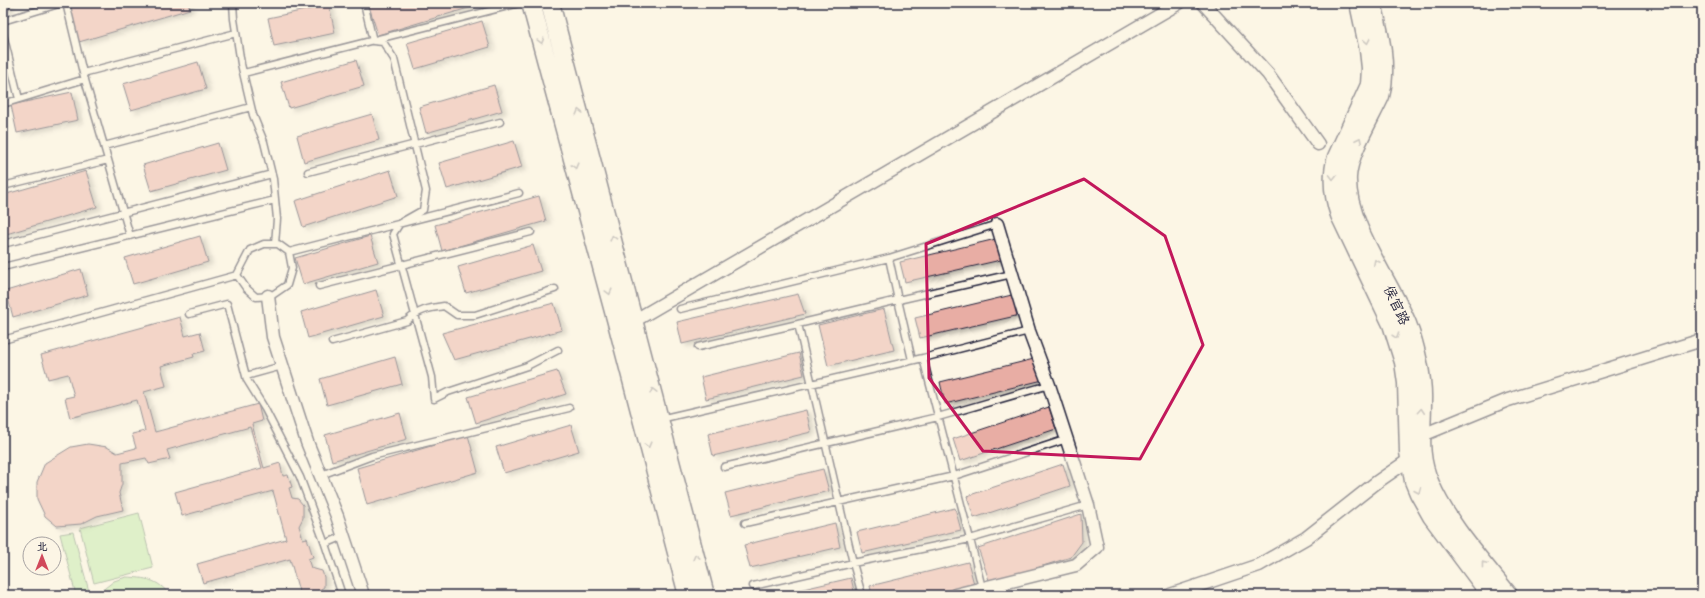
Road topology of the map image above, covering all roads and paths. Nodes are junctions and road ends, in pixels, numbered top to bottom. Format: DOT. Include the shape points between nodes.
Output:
graph roads {
  1 [pos="62,3"];
  2 [pos="66,3"];
  3 [pos="233,3"];
  4 [pos="364,3"];
  5 [pos="520,3"];
  6 [pos="531,3"];
  7 [pos="550,3"];
  8 [pos="1179,3"];
  9 [pos="1203,3"];
  10 [pos="1359,3"];
  11 [pos="1372,3"];
  12 [pos="3,20"];
  13 [pos="236,33"];
  14 [pos="3,34"];
  15 [pos="373,41"];
  16 [pos="244,73"];
  17 [pos="84,76"];
  18 [pos="18,100"];
  19 [pos="3,104"];
  20 [pos="251,107"];
  21 [pos="500,122"];
  22 [pos="414,144"];
  23 [pos="1318,144"];
  24 [pos="104,146"];
  25 [pos="108,160"];
  26 [pos="308,172"];
  27 [pos="272,174"];
  28 [pos="3,186"];
  29 [pos="519,193"];
  30 [pos="275,200"];
  31 [pos="123,213"];
  32 [pos="399,224"];
  33 [pos="997,224"];
  34 [pos="531,232"];
  35 [pos="130,236"];
  36 [pos="3,244"];
  37 [pos="275,244"];
  38 [pos="289,252"];
  39 [pos="889,258"];
  40 [pos="402,265"];
  41 [pos="3,267"];
  42 [pos="1012,274"];
  43 [pos="237,275"];
  44 [pos="319,286"];
  45 [pos="555,289"];
  46 [pos="268,296"];
  47 [pos="898,300"];
  48 [pos="680,309"];
  49 [pos="415,313"];
  50 [pos="189,314"];
  51 [pos="635,321"];
  52 [pos="798,324"];
  53 [pos="619,330"];
  54 [pos="1029,331"];
  55 [pos="3,340"];
  56 [pos="1702,340"];
  57 [pos="332,342"];
  58 [pos="698,347"];
  59 [pos="558,350"];
  60 [pos="923,358"];
  61 [pos="912,360"];
  62 [pos="282,366"];
  63 [pos="246,376"];
  64 [pos="812,383"];
  65 [pos="1050,385"];
  66 [pos="569,408"];
  67 [pos="938,417"];
  68 [pos="651,421"];
  69 [pos="1420,438"];
  70 [pos="1067,439"];
  71 [pos="826,443"];
  72 [pos="1410,458"];
  73 [pos="724,467"];
  74 [pos="321,475"];
  75 [pos="954,476"];
  76 [pos="839,502"];
  77 [pos="1088,505"];
  78 [pos="745,523"];
  79 [pos="344,536"];
  80 [pos="970,539"];
  81 [pos="325,544"];
  82 [pos="854,563"];
  83 [pos="680,567"];
  84 [pos="753,586"];
  85 [pos="982,588"];
  86 [pos="342,595"];
  87 [pos="364,595"];
  88 [pos="684,595"];
  89 [pos="688,595"];
  90 [pos="705,595"];
  91 [pos="862,595"];
  92 [pos="955,595"];
  93 [pos="1170,595"];
  94 [pos="1492,595"];
  95 [pos="1508,595"];
  1 -- 12 [label="lane"];
  2 -- 17 [label="lane"];
  3 -- 13 [label="lane"];
  4 -- 15 [label="lane"];
  5 -- 15 [label="lane"];
  6 -- 53 [label="main road, one-way"];
  51 -- 7 [label="main road, one-way"];
  8 -- 51 [label="street"];
  9 -- 23 [label="street" via="1268,74"];
  10 -- 72 [label="main road, 侯官路, one-way" via="1369,50 1370,85 1333,168 1334,193 1340,216 1392,324 1404,362"];
  69 -- 11 [label="main road, 侯官路, one-way" via="1422,386 1407,324 1359,228 1348,190 1347,176 1350,163 1383,85 1384,65"];
  13 -- 16 [label="lane"];
  13 -- 17 [label="lane"];
  14 -- 18 [label="lane"];
  15 -- 16 [label="lane"];
  15 -- 22 [label="lane" via="383,42 394,59"];
  16 -- 20 [label="lane"];
  17 -- 18 [label="lane"];
  17 -- 24 [label="lane"];
  18 -- 19 [label="lane"];
  20 -- 24 [label="lane"];
  20 -- 27 [label="lane"];
  21 -- 22 [label="lane"];
  22 -- 26 [label="lane"];
  22 -- 32 [label="lane" via="426,191 423,210"];
  24 -- 25 [label="lane"];
  25 -- 28 [label="lane"];
  25 -- 31 [label="lane"];
  27 -- 30 [label="lane"];
  27 -- 31 [label="lane"];
  29 -- 32 [label="lane"];
  30 -- 35 [label="lane"];
  30 -- 37 [label="lane"];
  31 -- 35 [label="lane"];
  31 -- 36 [label="lane"];
  32 -- 38 [label="lane"];
  32 -- 40 [label="lane" via="393,234"];
  33 -- 39 [label="lane"];
  33 -- 42 [label="street"];
  34 -- 40 [label="lane"];
  35 -- 41 [label="lane"];
  37 -- 38 [label="lane"];
  37 -- 43 [label="lane" via="264,244 250,250"];
  38 -- 46 [label="lane" via="292,268 287,285 272,296"];
  39 -- 47 [label="lane"];
  39 -- 48 [label="lane"];
  40 -- 44 [label="lane"];
  40 -- 49 [label="lane"];
  42 -- 47 [label="lane"];
  42 -- 54 [label="street"];
  43 -- 46 [label="lane" via="256,297"];
  43 -- 55 [label="lane"];
  45 -- 49 [label="lane" via="475,315 457,315 444,306"];
  46 -- 62 [label="street" via="273,337"];
  47 -- 52 [label="lane"];
  47 -- 61 [label="lane"];
  49 -- 57 [label="lane" via="407,321"];
  49 -- 59 [label="lane" via="432,377 434,400 448,392 527,366"];
  50 -- 63 [label="lane" via="227,304"];
  51 -- 53 [label="street"];
  68 -- 51 [label="main road, one-way"];
  52 -- 58 [label="lane"];
  52 -- 64 [label="lane"];
  53 -- 68 [label="main road"];
  54 -- 60 [label="lane"];
  54 -- 65 [label="street"];
  56 -- 69 [label="street" via="1508,400"];
  60 -- 61 [label="lane"];
  60 -- 67 [label="lane"];
  61 -- 64 [label="lane"];
  62 -- 63 [label="lane"];
  62 -- 74 [label="street" via="307,442"];
  63 -- 81 [label="lane" via="300,477"];
  64 -- 68 [label="lane"];
  64 -- 71 [label="lane"];
  65 -- 67 [label="lane"];
  65 -- 70 [label="street"];
  66 -- 74 [label="lane" via="372,456"];
  67 -- 71 [label="lane"];
  67 -- 75 [label="lane"];
  68 -- 83 [label="main road, one-way"];
  90 -- 68 [label="main road, one-way"];
  69 -- 72 [label="street"];
  95 -- 69 [label="main road, 侯官路, one-way" via="1450,520 1440,503 1423,467"];
  70 -- 75 [label="lane"];
  70 -- 77 [label="street"];
  71 -- 73 [label="lane"];
  71 -- 76 [label="lane"];
  72 -- 93 [label="street" via="1306,538 1273,558 1252,568"];
  72 -- 94 [label="main road, 侯官路, one-way" via="1414,480 1424,503"];
  74 -- 79 [label="street"];
  75 -- 76 [label="lane"];
  75 -- 80 [label="lane"];
  76 -- 78 [label="lane"];
  76 -- 82 [label="lane"];
  77 -- 80 [label="lane"];
  77 -- 85 [label="street" via="1097,547 1076,565"];
  79 -- 81 [label="lane"];
  79 -- 87 [label="street"];
  80 -- 82 [label="lane"];
  80 -- 85 [label="lane"];
  81 -- 86 [label="lane"];
  82 -- 84 [label="lane"];
  82 -- 91 [label="lane"];
  83 -- 88 [label="main road"];
  83 -- 89 [label="main road"];
  85 -- 92 [label="street"];
}
